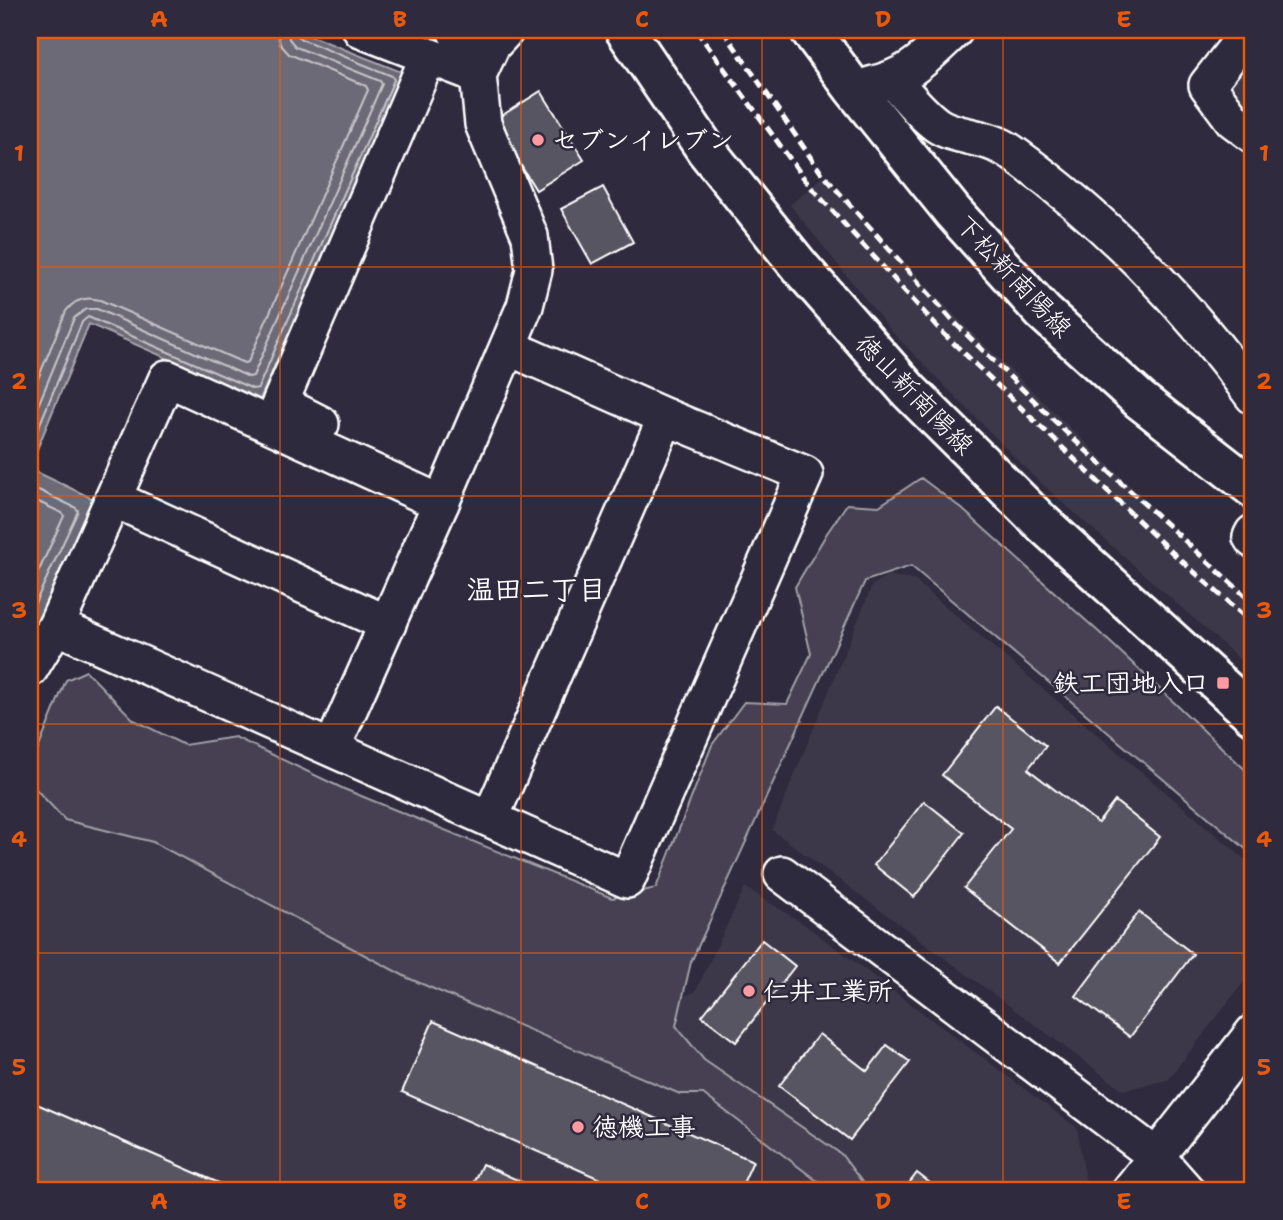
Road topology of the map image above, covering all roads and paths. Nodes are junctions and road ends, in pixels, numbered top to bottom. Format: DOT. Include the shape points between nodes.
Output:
graph roads {
  1 [pos="361,30"];
  2 [pos="455,30"];
  3 [pos="506,30"];
  4 [pos="625,30"];
  5 [pos="810,30"];
  6 [pos="955,30"];
  7 [pos="1250,30"];
  8 [pos="428,57"];
  9 [pos="478,75"];
  10 [pos="892,79"];
  11 [pos="853,89"];
  12 [pos="1253,135"];
  13 [pos="508,347"];
  14 [pos="1253,396"];
  15 [pos="666,417"];
  16 [pos="335,453"];
  17 [pos="1253,488"];
  18 [pos="114,499"];
  19 [pos="441,502"];
  20 [pos="1253,533"];
  21 [pos="1253,540"];
  22 [pos="388,624"];
  23 [pos="55,626"];
  24 [pos="30,669"];
  25 [pos="1253,715"];
  26 [pos="332,748"];
  27 [pos="490,819"];
  28 [pos="782,874"];
  29 [pos="1253,1033"];
  30 [pos="1156,1156"];
  31 [pos="1130,1190"];
  32 [pos="1186,1190"];
  1 -- 8 [label="street"];
  2 -- 9 [label="street"];
  3 -- 9 [label="street" via="492,45"];
  4 -- 25 [label="main road, 徳山新南陽線" via="706,150 909,391 1041,522"];
  5 -- 11 [label="main road, 下松新南陽線"];
  6 -- 10 [label="street" via="912,70"];
  7 -- 12 [label="street" via="1207,85 1233,120"];
  8 -- 9 [label="street"];
  8 -- 16 [label="street" via="280,404 342,435"];
  9 -- 13 [label="street" via="483,124 530,236 534,270"];
  10 -- 11 [label="street"];
  10 -- 14 [label="street" via="938,125 1002,145 1111,233 1231,364"];
  11 -- 17 [label="main road, 下松新南陽線" via="953,212 1044,312 1140,400"];
  13 -- 15 [label="street"];
  13 -- 19 [label="street"];
  15 -- 27 [label="street"];
  15 -- 27 [label="street" via="805,474 627,880"];
  16 -- 18 [label="street" via="167,378"];
  16 -- 19 [label="street"];
  18 -- 22 [label="street"];
  18 -- 23 [label="street"];
  19 -- 22 [label="street"];
  20 -- 21 [label="street"];
  22 -- 26 [label="street"];
  23 -- 24 [label="street"];
  23 -- 26 [label="street"];
  26 -- 27 [label="street"];
  28 -- 30 [label="street"];
  29 -- 30 [label="street"];
  30 -- 31 [label="street"];
  30 -- 32 [label="street"];
}
